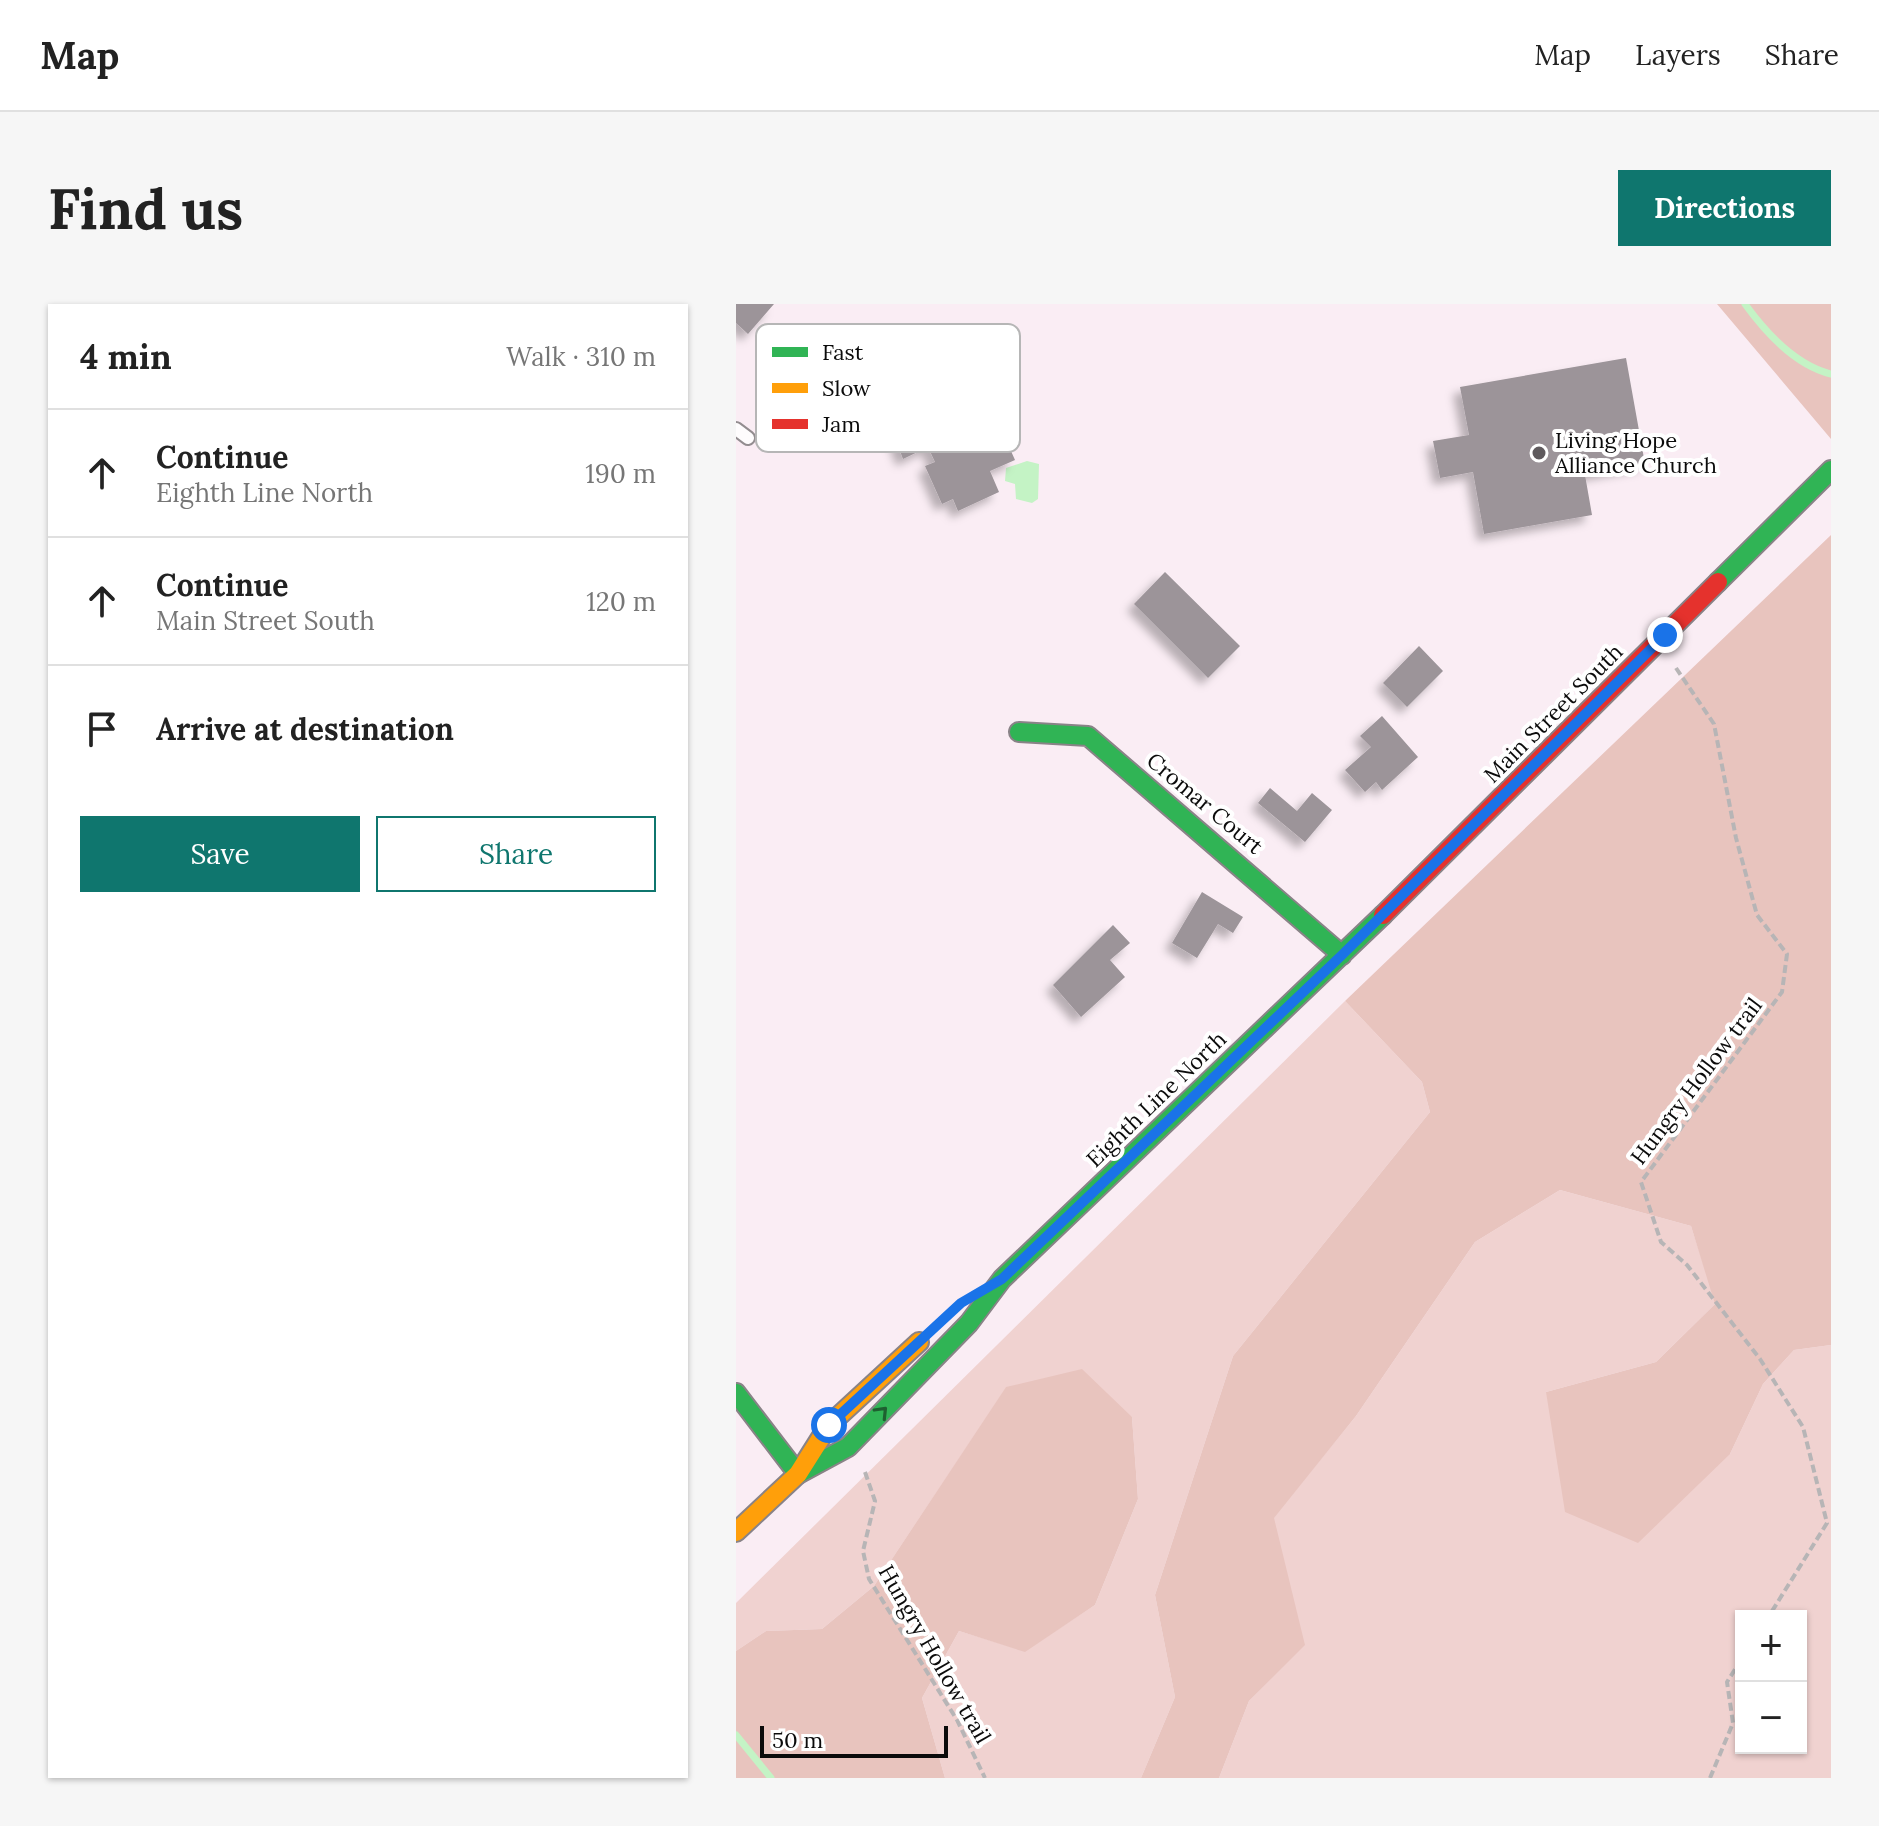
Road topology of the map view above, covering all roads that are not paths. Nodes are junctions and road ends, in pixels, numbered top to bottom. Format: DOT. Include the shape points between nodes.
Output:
graph roads {
  1 [pos="736,429"];
  2 [pos="748,438"];
  3 [pos="1831,470"];
  4 [pos="1019,732"];
  5 [pos="1342,955"];
  6 [pos="1002,1279"];
  7 [pos="961,1303"];
  8 [pos="928,1333"];
  9 [pos="736,1393"];
  10 [pos="798,1474"];
  11 [pos="736,1532"];
  1 -- 2 [label="lane"];
  3 -- 5 [label="street, Main Street South"];
  4 -- 5 [label="street, Cromar Court" via="1088,736"];
  5 -- 6 [label="street, Eighth Line North"];
  6 -- 7 [label="street, Eighth Line North"];
  10 -- 6 [label="street, Eighth Line North, one-way" via="848,1447 969,1323"];
  8 -- 10 [label="street, Eighth Line North" via="829,1425"];
  9 -- 10 [label="street"];
  10 -- 11 [label="street, Eighth Line North"];
}
